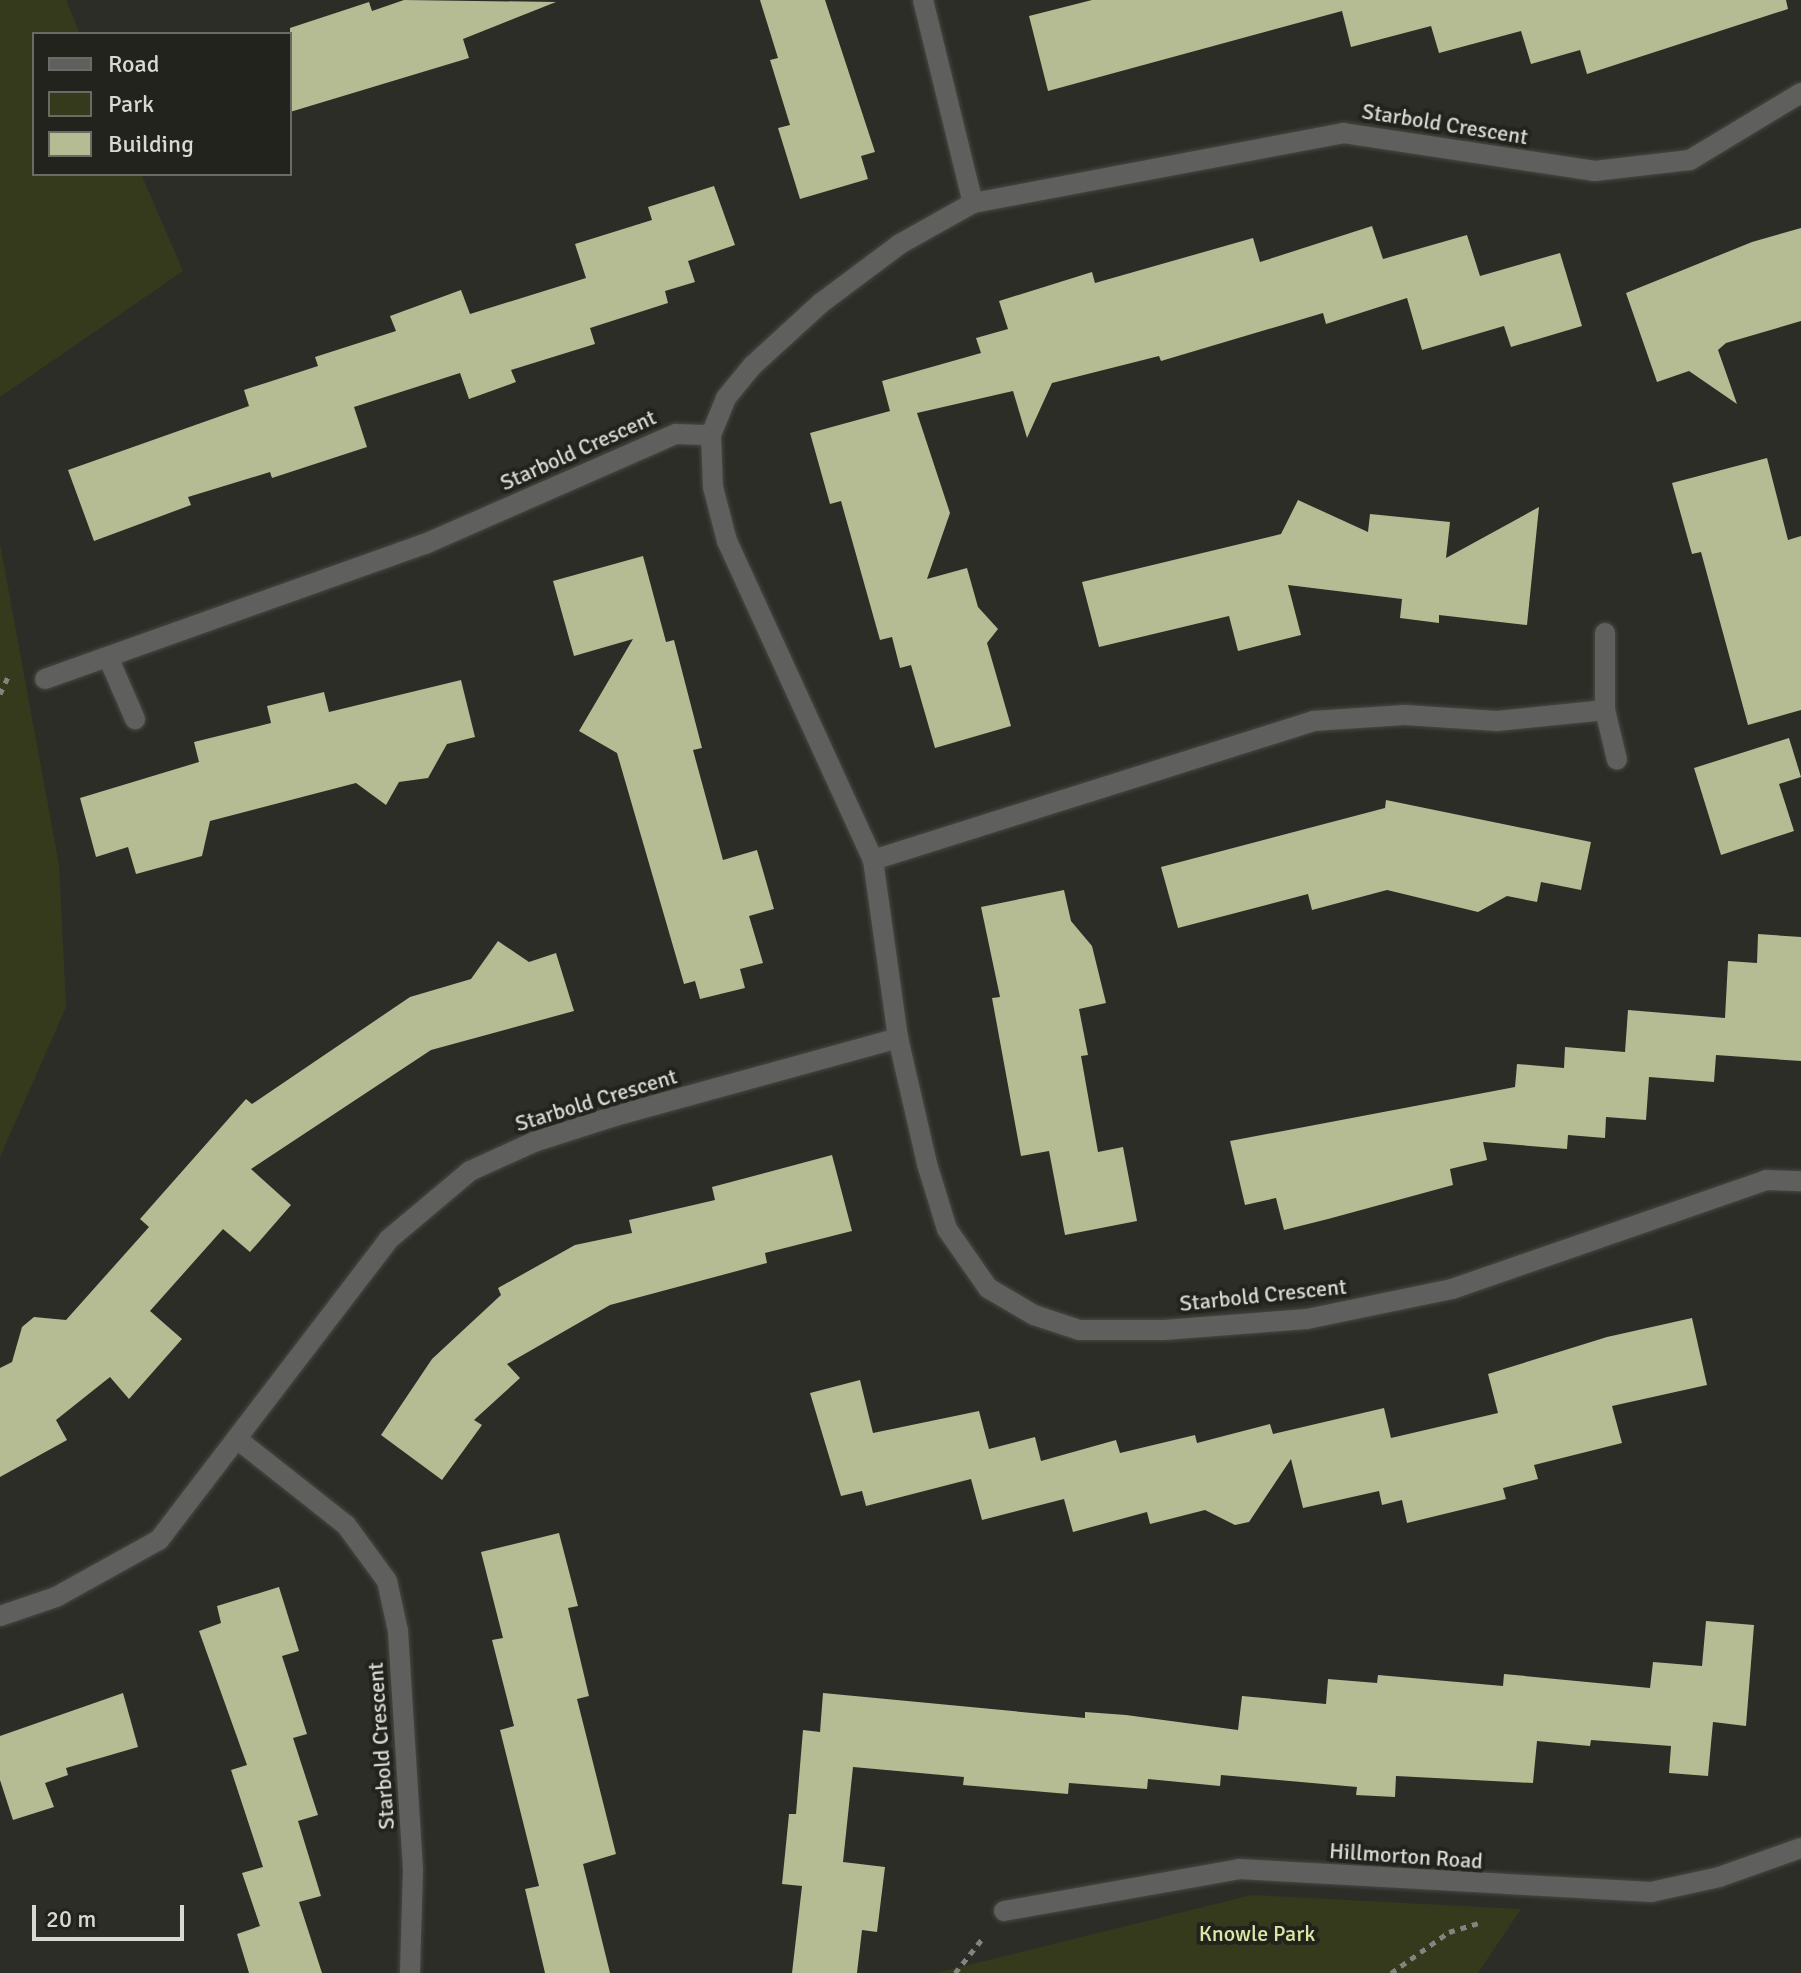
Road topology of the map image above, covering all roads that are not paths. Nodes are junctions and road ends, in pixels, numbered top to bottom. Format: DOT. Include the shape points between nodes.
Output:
graph roads {
  1 [pos="923,0"];
  2 [pos="1801,93"];
  3 [pos="973,203"];
  4 [pos="711,435"];
  5 [pos="1605,633"];
  6 [pos="108,657"];
  7 [pos="45,679"];
  8 [pos="1605,710"];
  9 [pos="135,719"];
  10 [pos="1617,760"];
  11 [pos="873,860"];
  12 [pos="898,1038"];
  13 [pos="1801,1181"];
  14 [pos="237,1439"];
  15 [pos="0,1616"];
  16 [pos="1801,1848"];
  17 [pos="1004,1911"];
  18 [pos="410,1973"];
  1 -- 3 [label="street"];
  2 -- 3 [label="street, Starbold Crescent" via="1690,160 1595,171 1344,133"];
  3 -- 4 [label="street, Starbold Crescent" via="900,244 821,303 753,365 726,398"];
  4 -- 6 [label="street, Starbold Crescent" via="676,434 425,544"];
  4 -- 11 [label="street, Starbold Crescent" via="713,487 727,541"];
  5 -- 8 [label="street"];
  6 -- 7 [label="street, Starbold Crescent"];
  6 -- 9 [label="street"];
  8 -- 10 [label="street"];
  8 -- 11 [label="street" via="1497,721 1405,715 1313,721"];
  11 -- 12 [label="street, Starbold Crescent"];
  12 -- 13 [label="street, Starbold Crescent" via="947,1229 988,1288 1034,1315 1079,1330 1164,1330 1307,1319 1437,1292 1766,1180"];
  12 -- 14 [label="street, Starbold Crescent" via="534,1142 470,1171 388,1240"];
  14 -- 15 [label="street, Starbold Crescent" via="159,1540 56,1597"];
  14 -- 18 [label="street, Starbold Crescent" via="346,1525 387,1581 398,1631 413,1870"];
  16 -- 17 [label="street, Hillmorton Road" via="1719,1877 1651,1892 1239,1869"];
}
